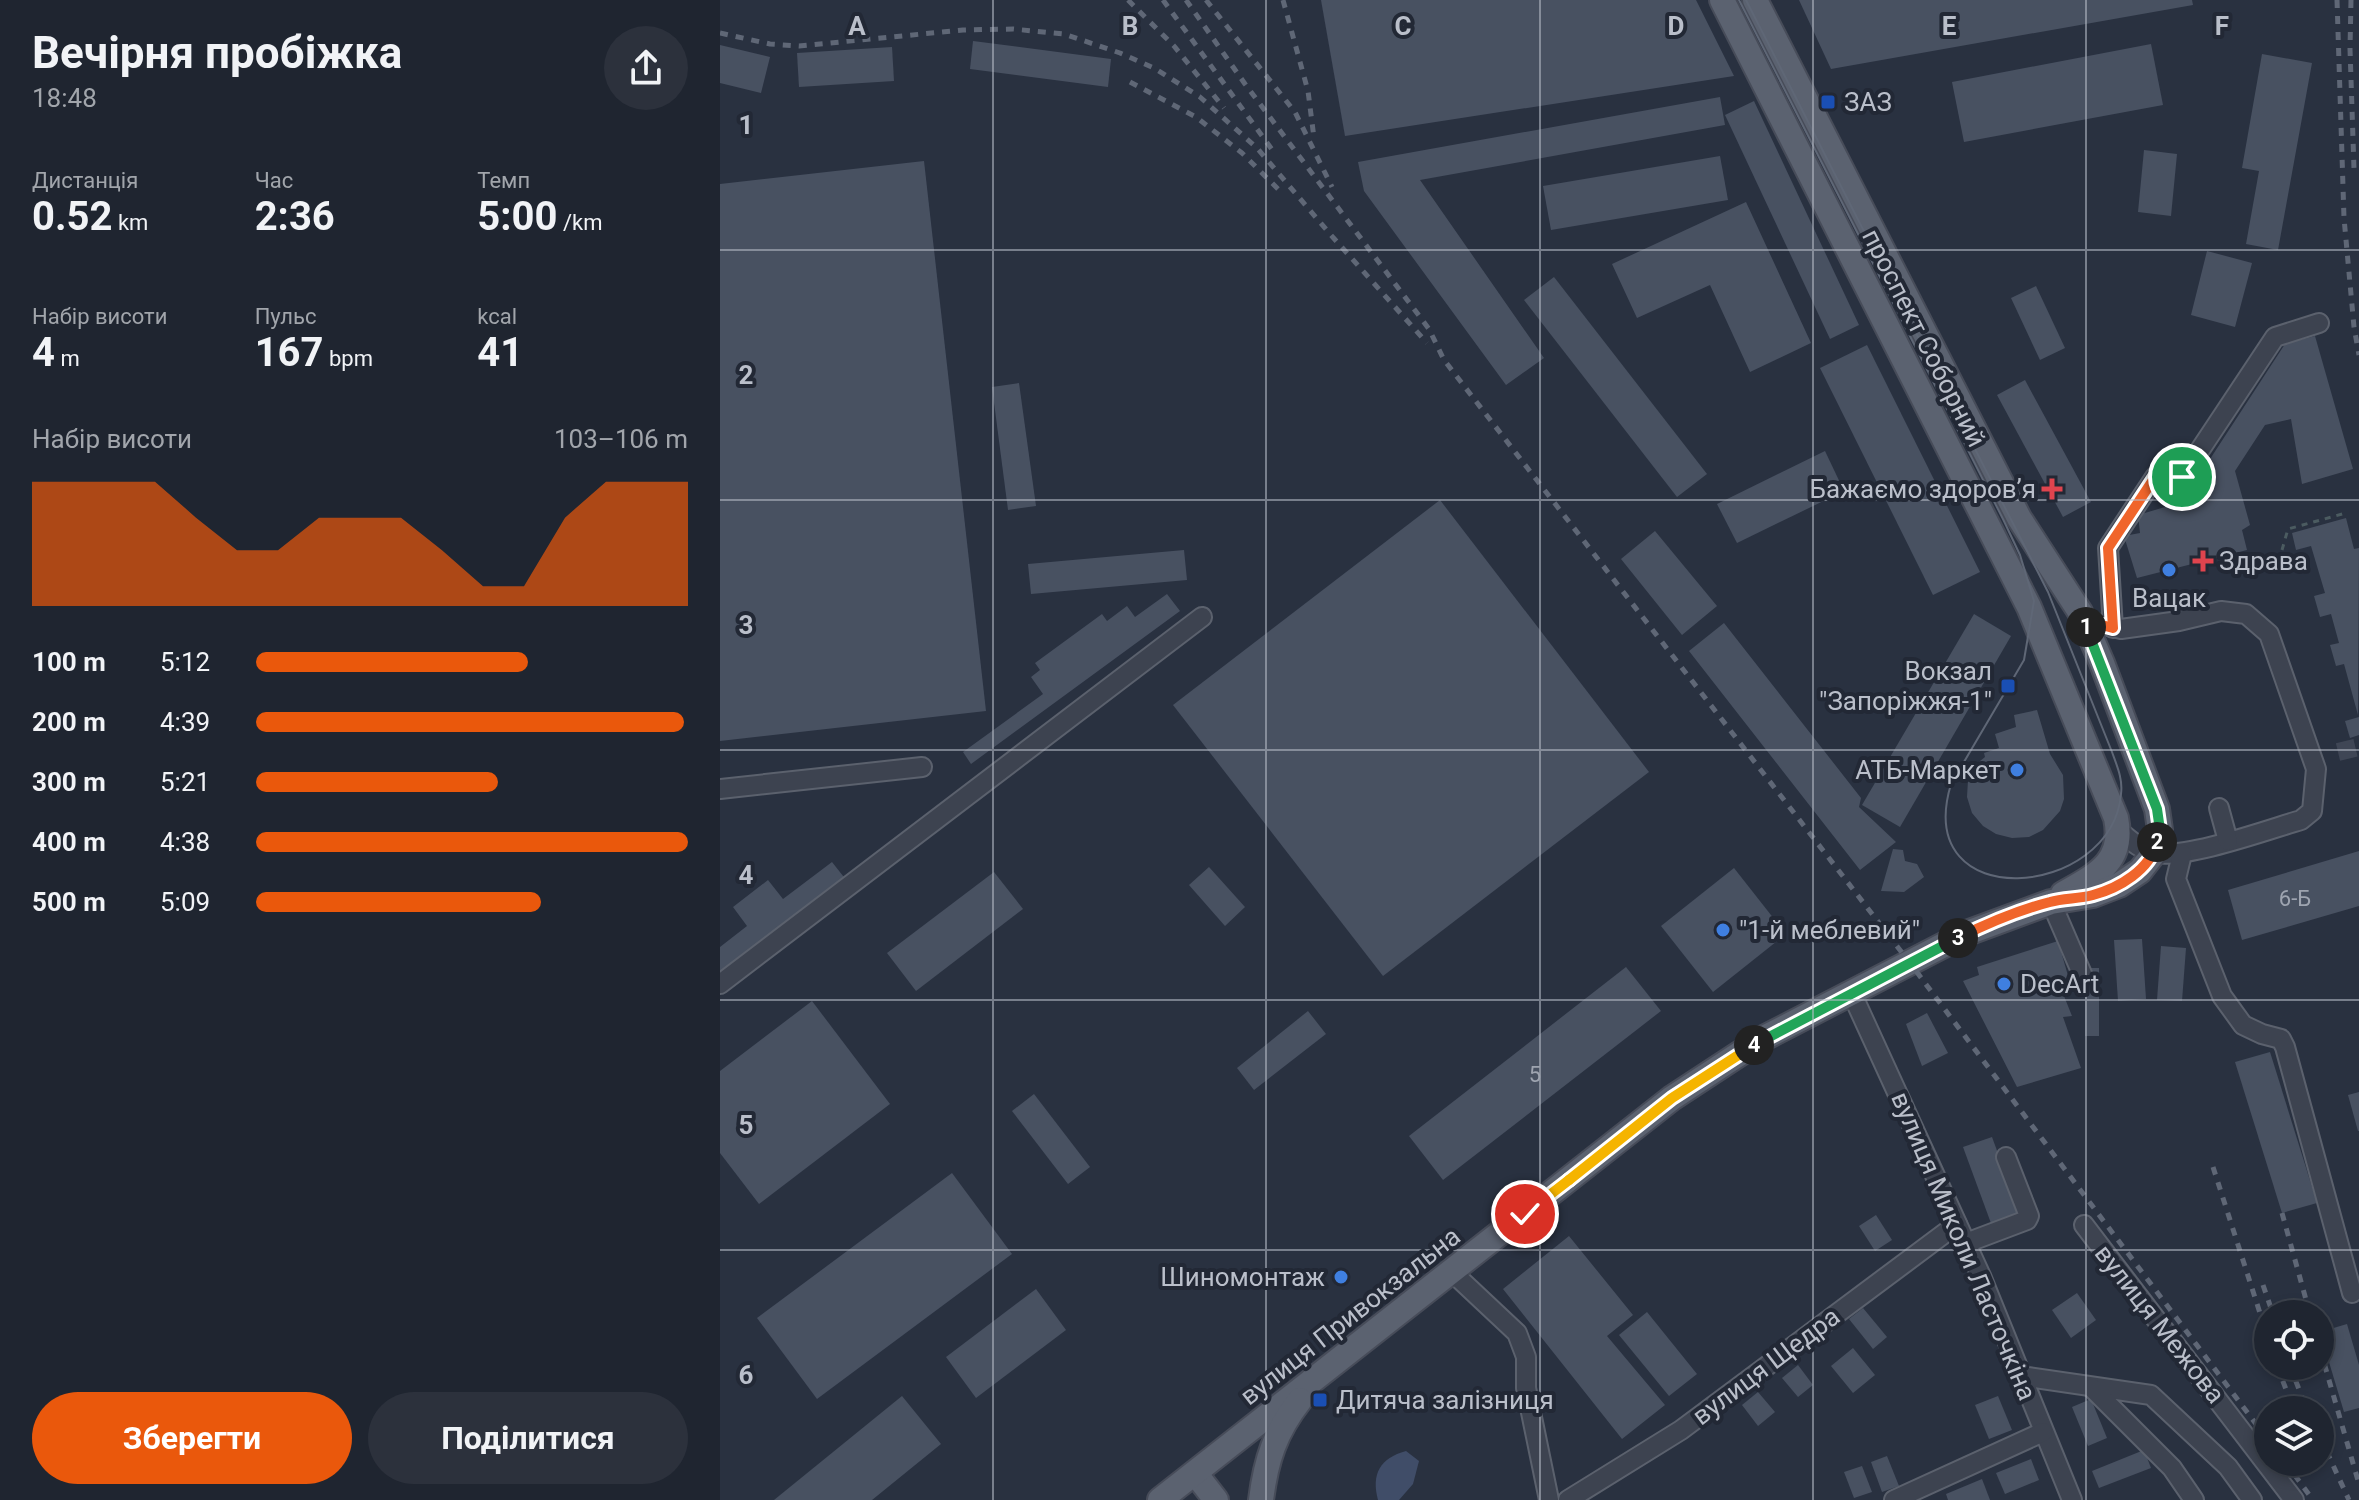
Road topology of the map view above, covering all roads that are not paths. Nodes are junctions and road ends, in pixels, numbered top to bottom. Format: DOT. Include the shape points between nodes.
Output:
graph roads {
  1 [pos="1722,0"];
  2 [pos="1755,0"];
  3 [pos="2319,323"];
  4 [pos="2064,589"];
  5 [pos="2029,607"];
  6 [pos="1202,617"];
  7 [pos="2083,620"];
  8 [pos="2113,628"];
  9 [pos="922,767"];
  10 [pos="720,789"];
  11 [pos="2219,808"];
  12 [pos="2118,830"];
  13 [pos="2228,841"];
  14 [pos="2154,853"];
  15 [pos="2182,854"];
  16 [pos="2051,902"];
  17 [pos="2083,976"];
  18 [pos="720,984"];
  19 [pos="1852,994"];
  20 [pos="2006,1157"];
  21 [pos="1957,1224"];
  22 [pos="2084,1225"];
  23 [pos="1966,1243"];
  24 [pos="1452,1272"];
  25 [pos="2352,1293"];
  26 [pos="2021,1376"];
  27 [pos="1318,1378"];
  28 [pos="2092,1388"];
  29 [pos="2043,1432"];
  30 [pos="1195,1473"];
  31 [pos="1160,1500"];
  32 [pos="1216,1500"];
  33 [pos="1261,1500"];
  34 [pos="1549,1500"];
  35 [pos="1568,1500"];
  36 [pos="1894,1500"];
  37 [pos="2072,1500"];
  38 [pos="2194,1500"];
  39 [pos="2252,1500"];
  40 [pos="2294,1500"];
  1 -- 5 [label="main road, проспект Соборний"];
  2 -- 4 [label="main road, проспект Соборний" via="2019,518"];
  3 -- 8 [label="street" via="2275,337 2182,477 2155,477 2108,548"];
  4 -- 5 [label="main road" via="2042,594"];
  4 -- 7 [label="main road, проспект Соборний"];
  5 -- 12 [label="main road, проспект Соборний"];
  6 -- 18 [label="street"];
  7 -- 8 [label="street"];
  7 -- 14 [label="main road, проспект Соборний" via="2157,809 2160,830"];
  8 -- 13 [label="street" via="2221,611 2246,614 2269,634 2316,769 2315,802 2301,820"];
  9 -- 10 [label="street"];
  11 -- 13 [label="street"];
  12 -- 14 [label="street"];
  12 -- 16 [label="main road" via="2108,864"];
  13 -- 15 [label="street"];
  14 -- 15 [label="street"];
  14 -- 16 [label="main road, вулиця Привокзальна" via="2119,885"];
  15 -- 25 [label="street" via="2176,879 2222,996 2243,1025 2281,1039 2285,1047"];
  16 -- 17 [label="street"];
  16 -- 19 [label="main road, вулиця Привокзальна" via="1967,933"];
  19 -- 21 [label="street, вулиця Миколи Ласточкіна"];
  19 -- 24 [label="main road, вулиця Привокзальна" via="1762,1039 1672,1098"];
  20 -- 23 [label="street" via="2029,1216"];
  21 -- 23 [label="street, вулиця Миколи Ласточкіна"];
  21 -- 35 [label="street, вулиця Щедра" via="1681,1430"];
  22 -- 40 [label="street, вулиця Межова"];
  23 -- 26 [label="street, вулиця Миколи Ласточкіна"];
  24 -- 27 [label="main road, вулиця Привокзальна"];
  24 -- 34 [label="street" via="1517,1333 1522,1344"];
  26 -- 28 [label="street"];
  26 -- 29 [label="street, вулиця Миколи Ласточкіна"];
  27 -- 30 [label="main road, вулиця Привокзальна"];
  27 -- 33 [label="main road" via="1276,1437"];
  28 -- 38 [label="street" via="2172,1468"];
  28 -- 39 [label="street" via="2151,1395 2228,1467"];
  29 -- 36 [label="street"];
  29 -- 37 [label="street, вулиця Миколи Ласточкіна"];
  30 -- 31 [label="main road, вулиця Привокзальна"];
  30 -- 32 [label="main road"];
}
